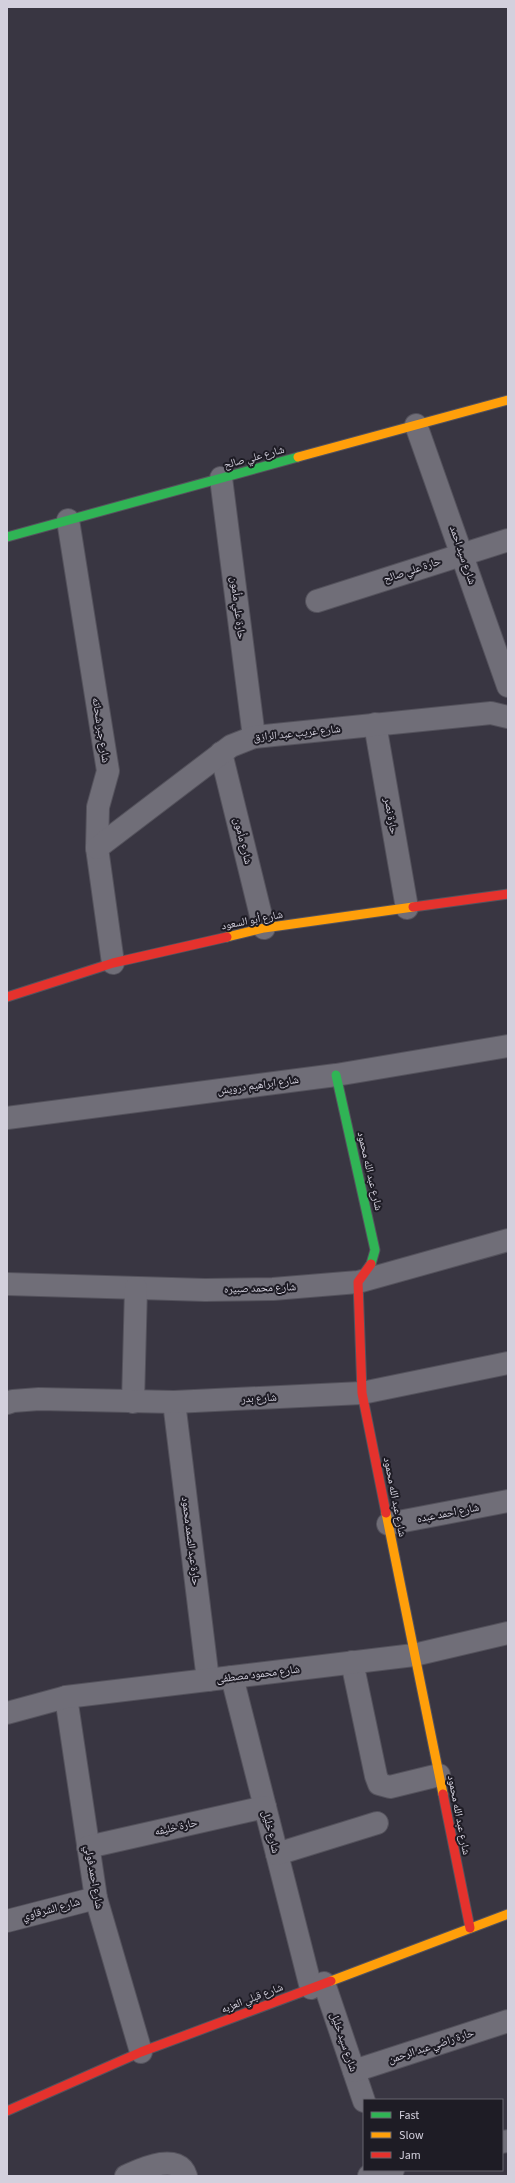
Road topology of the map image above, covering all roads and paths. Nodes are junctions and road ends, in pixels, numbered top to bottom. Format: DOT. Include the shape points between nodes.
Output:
graph roads {
  1 [pos="508,400"];
  2 [pos="416,425"];
  3 [pos="222,478"];
  4 [pos="68,520"];
  5 [pos="7,537"];
  6 [pos="508,540"];
  7 [pos="463,554"];
  8 [pos="317,601"];
  9 [pos="508,686"];
  10 [pos="508,718"];
  11 [pos="375,724"];
  12 [pos="254,737"];
  13 [pos="221,753"];
  14 [pos="97,848"];
  15 [pos="508,894"];
  16 [pos="406,908"];
  17 [pos="264,928"];
  18 [pos="113,963"];
  19 [pos="7,997"];
  20 [pos="508,1046"];
  21 [pos="336,1075"];
  22 [pos="7,1118"];
  23 [pos="508,1240"];
  24 [pos="358,1282"];
  25 [pos="7,1284"];
  26 [pos="136,1288"];
  27 [pos="508,1363"];
  28 [pos="362,1393"];
  29 [pos="133,1402"];
  30 [pos="174,1402"];
  31 [pos="7,1403"];
  32 [pos="508,1501"];
  33 [pos="388,1524"];
  34 [pos="508,1633"];
  35 [pos="414,1655"];
  36 [pos="352,1662"];
  37 [pos="232,1677"];
  38 [pos="208,1680"];
  39 [pos="66,1698"];
  40 [pos="7,1713"];
  41 [pos="439,1775"];
  42 [pos="265,1807"];
  43 [pos="377,1824"];
  44 [pos="88,1847"];
  45 [pos="277,1854"];
  46 [pos="96,1898"];
  47 [pos="508,1914"];
  48 [pos="7,1921"];
  49 [pos="470,1928"];
  50 [pos="317,1986"];
  51 [pos="508,2021"];
  52 [pos="141,2052"];
  53 [pos="354,2072"];
  54 [pos="364,2099"];
  55 [pos="7,2110"];
  56 [pos="126,2176"];
  57 [pos="186,2176"];
  1 -- 2 [label="street, شارع علي صالح"];
  2 -- 3 [label="street, شارع علي صالح"];
  2 -- 7 [label="street, شارع سيد احمد"];
  3 -- 4 [label="street, شارع علي صالح"];
  3 -- 12 [label="street, حارة علي مأمون"];
  4 -- 5 [label="street, شارع علي صالح"];
  4 -- 14 [label="street, شارع جبر شحاته" via="108,771 98,807"];
  6 -- 7 [label="street, حارة علي صالح"];
  7 -- 8 [label="street, حارة علي صالح"];
  7 -- 9 [label="street, شارع سيد احمد"];
  10 -- 11 [label="street, شارع غريب عبد الرازق" via="491,713"];
  11 -- 12 [label="street, شارع غريب عبد الرازق"];
  11 -- 16 [label="street, حارة نصر"];
  12 -- 13 [label="street, شارع غريب عبد الرازق" via="242,740"];
  13 -- 14 [label="street, شارع غريب عبد الرازق"];
  13 -- 17 [label="street, شارع مأمون"];
  14 -- 18 [label="street, شارع جبر شحاته"];
  15 -- 16 [label="street, شارع أبو السعود"];
  16 -- 17 [label="street, شارع أبو السعود"];
  17 -- 18 [label="street, شارع أبو السعود"];
  18 -- 19 [label="street, شارع أبو السعود"];
  20 -- 21 [label="street, شارع ابراهيم درويش"];
  21 -- 22 [label="street, شارع ابراهيم درويش"];
  21 -- 24 [label="street, شارع عبد الله محمود" via="375,1250 373,1261"];
  23 -- 24 [label="street, شارع محمد صبيره"];
  24 -- 26 [label="street, شارع محمد صبيره" via="265,1289"];
  24 -- 28 [label="street, شارع عبد الله محمود"];
  25 -- 26 [label="street, شارع محمد صبيره"];
  26 -- 29 [label="street"];
  27 -- 28 [label="street, شارع بدر"];
  28 -- 30 [label="street, شارع بدر"];
  28 -- 33 [label="street, شارع عبد الله محمود"];
  29 -- 30 [label="street, شارع بدر"];
  29 -- 31 [label="street, شارع بدر" via="38,1399 13,1400"];
  30 -- 38 [label="street, حارة عبد الصمد محمود"];
  32 -- 33 [label="street, شارع احمد عبده"];
  33 -- 35 [label="street, شارع عبد الله محمود"];
  34 -- 35 [label="street, شارع محمود مصطفى"];
  35 -- 36 [label="street, شارع محمود مصطفى"];
  35 -- 41 [label="street, شارع عبد الله محمود"];
  36 -- 37 [label="street, شارع محمود مصطفى"];
  36 -- 41 [label="street" via="379,1784 390,1787"];
  37 -- 38 [label="street, شارع محمود مصطفى"];
  37 -- 42 [label="street, شارع خليل"];
  38 -- 39 [label="street, شارع محمود مصطفى"];
  39 -- 40 [label="street, شارع محمود مصطفى"];
  39 -- 44 [label="street, شارع احمد فولي"];
  41 -- 49 [label="street, شارع عبد الله محمود"];
  42 -- 44 [label="street, حارة خليفه"];
  42 -- 45 [label="street, شارع خليل"];
  43 -- 45 [label="street"];
  44 -- 46 [label="street, شارع احمد فولي"];
  45 -- 50 [label="street, شارع خليل"];
  46 -- 48 [label="street, شارع الشرقاوي"];
  46 -- 52 [label="street, شارع احمد فولي"];
  47 -- 49 [label="street, شارع قبلي العزبه"];
  49 -- 50 [label="street, شارع قبلي العزبه"];
  50 -- 52 [label="street, شارع قبلي العزبه"];
  50 -- 53 [label="street, شارع سيد خليل"];
  51 -- 53 [label="street, حارة راضي عبد الرحمن"];
  52 -- 55 [label="street, شارع قبلي العزبه"];
  53 -- 54 [label="street, شارع سيد خليل"];
  56 -- 57 [label="street" via="162,2163 178,2167"];
}
